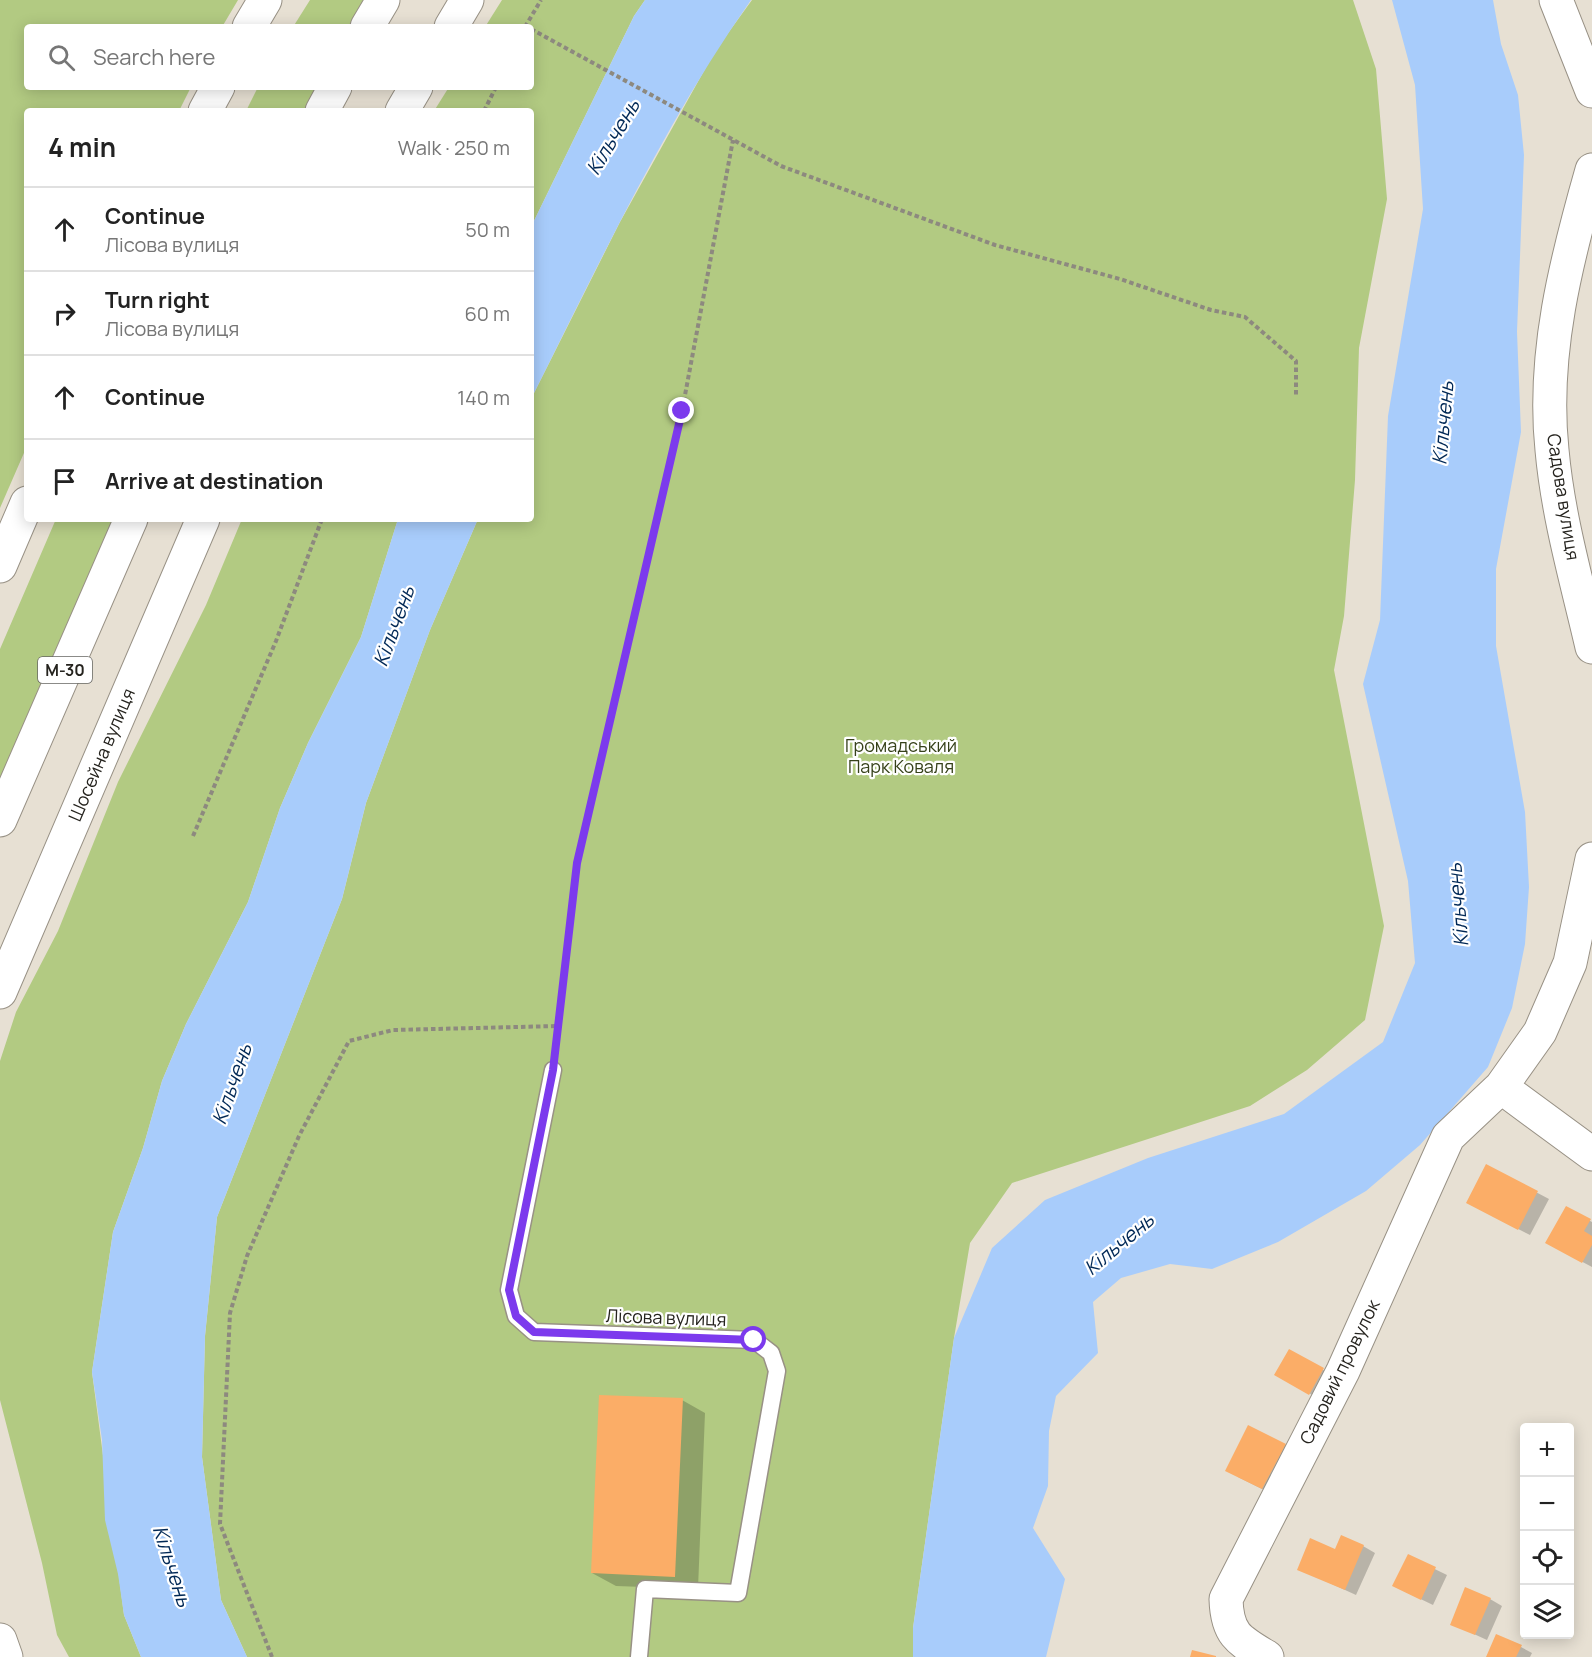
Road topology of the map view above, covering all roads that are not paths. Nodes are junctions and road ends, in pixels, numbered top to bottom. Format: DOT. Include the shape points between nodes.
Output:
graph roads {
  1 [pos="265,0"];
  2 [pos="383,0"];
  3 [pos="467,0"];
  4 [pos="1556,0"];
  5 [pos="251,24"];
  6 [pos="369,24"];
  7 [pos="453,24"];
  8 [pos="216,90"];
  9 [pos="332,90"];
  10 [pos="414,90"];
  11 [pos="1592,91"];
  12 [pos="207,108"];
  13 [pos="324,108"];
  14 [pos="404,108"];
  15 [pos="1592,170"];
  16 [pos="24,509"];
  17 [pos="130,522"];
  18 [pos="202,522"];
  19 [pos="0,566"];
  20 [pos="1592,647"];
  21 [pos="0,820"];
  22 [pos="1592,859"];
  23 [pos="0,992"];
  24 [pos="553,1070"];
  25 [pos="1501,1087"];
  26 [pos="1592,1154"];
  27 [pos="0,1640"];
  28 [pos="6,1657"];
  29 [pos="639,1657"];
  30 [pos="1267,1657"];
  1 -- 5 [label="main road"];
  2 -- 6 [label="main road"];
  3 -- 7 [label="main road"];
  4 -- 11 [label="main road"];
  8 -- 12 [label="main road"];
  9 -- 13 [label="main road"];
  10 -- 14 [label="main road"];
  15 -- 20 [label="main road, Садова вулиця" via="1557,307 1551,382 1552,449 1564,528"];
  16 -- 19 [label="main road"];
  17 -- 21 [label="main road, М-30"];
  18 -- 23 [label="main road, Шосейна вулиця"];
  22 -- 25 [label="main road" via="1570,963 1540,1032"];
  24 -- 29 [label="lane, Лісова вулиця" via="509,1290 516,1316 534,1332 754,1340 771,1353 777,1371 738,1593 645,1589"];
  25 -- 26 [label="main road"];
  25 -- 30 [label="main road, Садовий провулок" via="1448,1137 1343,1371 1226,1599 1227,1622 1240,1641"];
  27 -- 28 [label="main road"];
}
